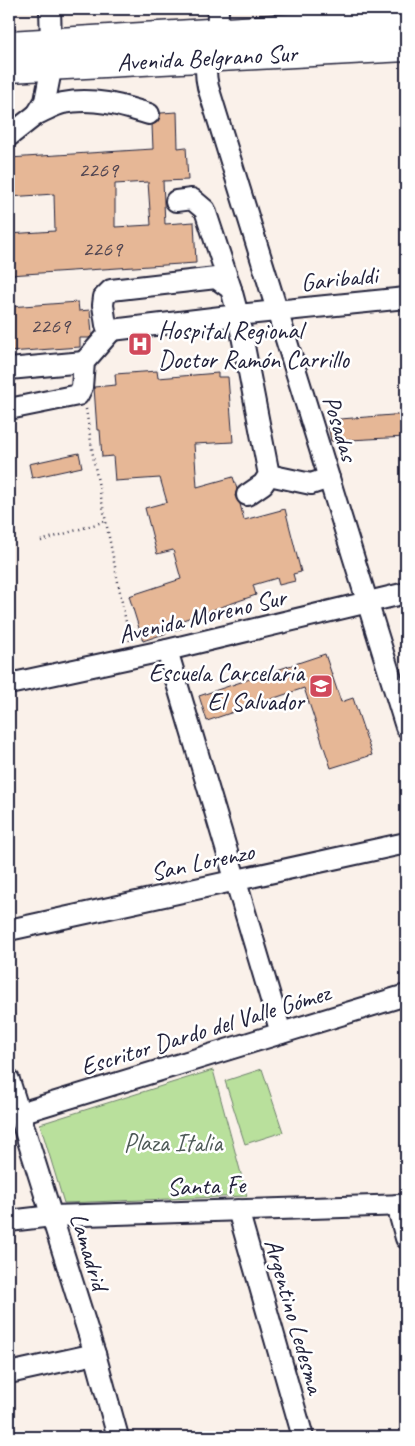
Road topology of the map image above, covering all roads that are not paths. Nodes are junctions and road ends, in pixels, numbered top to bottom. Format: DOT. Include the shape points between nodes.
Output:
graph roads {
  1 [pos="50,9"];
  2 [pos="370,16"];
  3 [pos="406,20"];
  4 [pos="217,21"];
  5 [pos="9,45"];
  6 [pos="406,47"];
  7 [pos="52,54"];
  8 [pos="207,58"];
  9 [pos="9,68"];
  10 [pos="37,114"];
  11 [pos="149,114"];
  12 [pos="9,136"];
  13 [pos="176,200"];
  14 [pos="231,289"];
  15 [pos="406,298"];
  16 [pos="276,311"];
  17 [pos="238,315"];
  18 [pos="112,330"];
  19 [pos="84,362"];
  20 [pos="9,369"];
  21 [pos="9,409"];
  22 [pos="269,474"];
  23 [pos="329,478"];
  24 [pos="247,495"];
  25 [pos="406,592"];
  26 [pos="368,603"];
  27 [pos="167,650"];
  28 [pos="9,684"];
  29 [pos="406,728"];
  30 [pos="406,843"];
  31 [pos="234,881"];
  32 [pos="9,930"];
  33 [pos="406,995"];
  34 [pos="281,1033"];
  35 [pos="9,1080"];
  36 [pos="20,1113"];
  37 [pos="401,1205"];
  38 [pos="238,1210"];
  39 [pos="52,1216"];
  40 [pos="9,1221"];
  41 [pos="406,1238"];
  42 [pos="95,1354"];
  43 [pos="9,1373"];
  44 [pos="118,1437"];
  45 [pos="303,1437"];
  1 -- 7 [label="street"];
  2 -- 3 [label="highway, Avenida Belgrano Sur"];
  2 -- 4 [label="highway, Avenida Belgrano Sur"];
  4 -- 7 [label="highway, Avenida Belgrano Sur"];
  4 -- 8 [label="street, Posadas"];
  5 -- 7 [label="highway, Avenida Belgrano Sur"];
  6 -- 8 [label="highway, Avenida Belgrano Sur"];
  7 -- 8 [label="highway, Avenida Belgrano Sur"];
  7 -- 9 [label="highway, Avenida Belgrano Sur"];
  7 -- 10 [label="street" via="45,101"];
  8 -- 16 [label="street, Posadas" via="205,74 208,87"];
  10 -- 11 [label="street" via="61,104 88,101 113,103"];
  10 -- 12 [label="street"];
  13 -- 14 [label="street" via="192,199 204,210"];
  14 -- 17 [label="street"];
  14 -- 18 [label="street" via="216,278 111,290 104,297 103,305 106,325"];
  15 -- 16 [label="street, Garibaldi"];
  16 -- 17 [label="street, Garibaldi"];
  16 -- 23 [label="street, Posadas"];
  17 -- 18 [label="street, Garibaldi"];
  17 -- 22 [label="street"];
  18 -- 19 [label="street"];
  19 -- 20 [label="street"];
  19 -- 21 [label="street" via="82,387 78,395"];
  22 -- 23 [label="street" via="311,484"];
  22 -- 24 [label="street" via="263,484"];
  23 -- 26 [label="street, Posadas"];
  25 -- 26 [label="street, Avenida Moreno Sur"];
  26 -- 27 [label="street, Avenida Moreno Sur"];
  26 -- 29 [label="street, Posadas"];
  27 -- 28 [label="street, Avenida Moreno Sur"];
  27 -- 31 [label="street"];
  30 -- 31 [label="street, San Lorenzo"];
  31 -- 32 [label="street, San Lorenzo"];
  31 -- 34 [label="street"];
  33 -- 34 [label="street, Escritor Dardo del Valle Gómez"];
  34 -- 36 [label="street, Escritor Dardo del Valle Gómez"];
  35 -- 36 [label="street, Lamadrid"];
  36 -- 39 [label="street, Lamadrid"];
  37 -- 38 [label="street, Santa Fe"];
  37 -- 41 [label="street"];
  38 -- 39 [label="street, Santa Fe"];
  38 -- 45 [label="street, Argentino Ledesma"];
  39 -- 40 [label="street, Santa Fe"];
  39 -- 42 [label="street, Lamadrid"];
  42 -- 43 [label="street"];
  42 -- 44 [label="street, Lamadrid"];
}
